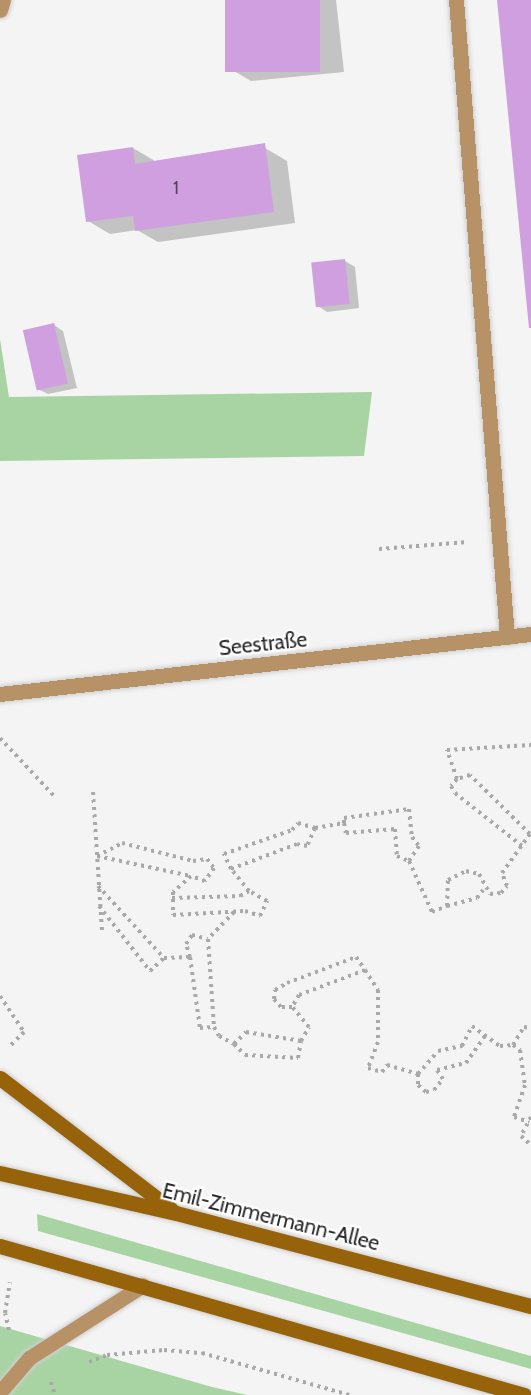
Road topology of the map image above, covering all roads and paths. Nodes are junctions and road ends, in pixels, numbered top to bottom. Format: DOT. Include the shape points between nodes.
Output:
graph roads {
  1 [pos="3,0"];
  2 [pos="456,0"];
  3 [pos="0,10"];
  4 [pos="499,540"];
  5 [pos="379,549"];
  6 [pos="531,634"];
  7 [pos="507,637"];
  8 [pos="0,694"];
  9 [pos="0,738"];
  10 [pos="531,745"];
  11 [pos="457,778"];
  12 [pos="93,792"];
  13 [pos="56,797"];
  14 [pos="344,823"];
  15 [pos="315,828"];
  16 [pos="522,846"];
  17 [pos="97,856"];
  18 [pos="409,861"];
  19 [pos="231,869"];
  20 [pos="191,876"];
  21 [pos="98,886"];
  22 [pos="483,890"];
  23 [pos="249,891"];
  24 [pos="172,898"];
  25 [pos="99,906"];
  26 [pos="447,906"];
  27 [pos="234,912"];
  28 [pos="102,931"];
  29 [pos="208,939"];
  30 [pos="190,957"];
  31 [pos="164,958"];
  32 [pos="365,970"];
  33 [pos="0,996"];
  34 [pos="292,1007"];
  35 [pos="214,1027"];
  36 [pos="531,1028"];
  37 [pos="24,1032"];
  38 [pos="486,1034"];
  39 [pos="301,1041"];
  40 [pos="234,1044"];
  41 [pos="513,1045"];
  42 [pos="418,1074"];
  43 [pos="0,1078"];
  44 [pos="531,1117"];
  45 [pos="529,1122"];
  46 [pos="531,1145"];
  47 [pos="0,1173"];
  48 [pos="176,1213"];
  49 [pos="0,1246"];
  50 [pos="143,1286"];
  51 [pos="531,1306"];
  52 [pos="78,1366"];
  53 [pos="59,1374"];
  54 [pos="50,1378"];
  55 [pos="0,1392"];
  56 [pos="349,1395"];
  57 [pos="524,1395"];
  1 -- 3 [label="street"];
  2 -- 4 [label="street"];
  4 -- 5 [label="path"];
  4 -- 7 [label="street"];
  6 -- 7 [label="street, Seestraße"];
  7 -- 8 [label="street, Seestraße"];
  9 -- 13 [label="path"];
  10 -- 11 [label="path" via="447,750"];
  11 -- 16 [label="path" via="451,786 455,793"];
  11 -- 16 [label="path" via="471,775 530,834"];
  12 -- 17 [label="path"];
  14 -- 15 [label="path"];
  14 -- 18 [label="path" via="346,833 395,829 394,851"];
  14 -- 18 [label="path" via="344,818 409,810 412,837 419,846"];
  15 -- 19 [label="path" via="307,846 297,844"];
  15 -- 19 [label="path" via="298,823 292,830 224,854"];
  16 -- 22 [label="path" via="502,873 507,886 501,893"];
  17 -- 20 [label="path"];
  17 -- 20 [label="path" via="122,843 194,861 207,860 214,868 205,881"];
  17 -- 21 [label="path"];
  18 -- 26 [label="path" via="432,912"];
  19 -- 23 [label="path"];
  20 -- 24 [label="path"];
  21 -- 25 [label="path"];
  21 -- 31 [label="path"];
  22 -- 26 [label="path"];
  22 -- 26 [label="path" via="479,874 458,874 448,880"];
  23 -- 24 [label="path"];
  23 -- 27 [label="path" via="267,901 266,910 260,916"];
  24 -- 27 [label="path" via="173,915"];
  25 -- 28 [label="path"];
  25 -- 31 [label="path" via="150,971"];
  27 -- 29 [label="path"];
  29 -- 30 [label="path" via="192,935 186,945"];
  29 -- 35 [label="path"];
  30 -- 31 [label="path"];
  30 -- 35 [label="path" via="200,1028"];
  32 -- 34 [label="path" via="299,995"];
  32 -- 34 [label="path" via="356,957 275,990 281,1007"];
  32 -- 42 [label="path" via="378,990 380,1013 368,1068 382,1072 387,1065"];
  33 -- 37 [label="path"];
  34 -- 39 [label="path" via="309,1027"];
  35 -- 40 [label="path"];
  36 -- 41 [label="path" via="525,1027"];
  38 -- 41 [label="path" via="500,1046"];
  38 -- 42 [label="path" via="472,1026 462,1046 438,1051"];
  38 -- 42 [label="path" via="466,1063 437,1070 442,1079 434,1090 426,1092 418,1085"];
  39 -- 40 [label="path" via="246,1032"];
  39 -- 40 [label="path" via="298,1058 245,1055"];
  41 -- 45 [label="path" via="520,1050 525,1085 514,1117"];
  43 -- 48 [label="main road"];
  44 -- 45 [label="path"];
  45 -- 46 [label="path" via="521,1136"];
  47 -- 48 [label="main road, Emil-Zimmermann-Allee"];
  48 -- 51 [label="main road, Emil-Zimmermann-Allee"];
  49 -- 50 [label="main road"];
  50 -- 55 [label="street" via="29,1358"];
  50 -- 57 [label="main road"];
  52 -- 56 [label="path" via="107,1354 192,1352"];
  53 -- 54 [label="path"];
}
